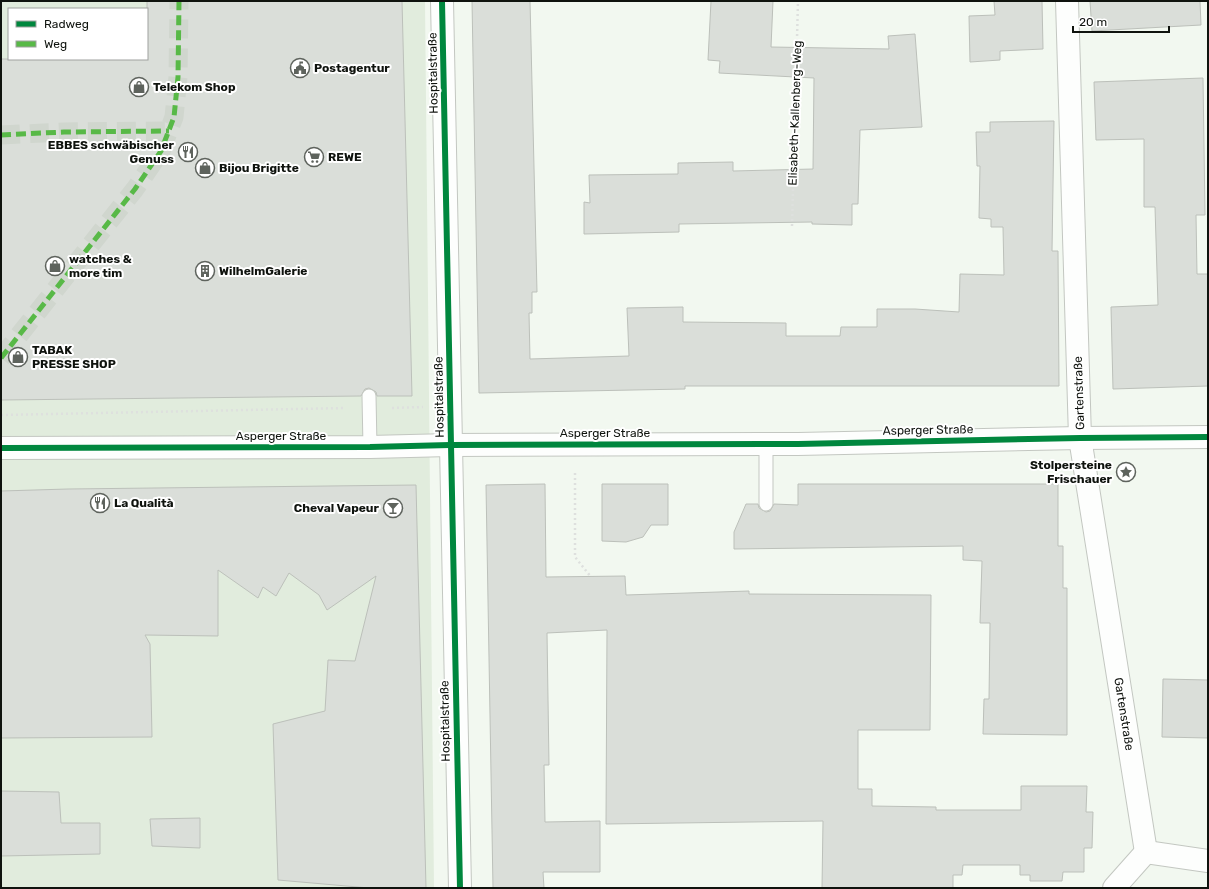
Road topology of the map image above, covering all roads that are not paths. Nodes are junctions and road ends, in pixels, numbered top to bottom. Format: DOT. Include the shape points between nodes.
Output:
graph roads {
  1 [pos="442,1"];
  2 [pos="1067,1"];
  3 [pos="369,402"];
  4 [pos="1208,437"];
  5 [pos="1080,438"];
  6 [pos="450,444"];
  7 [pos="766,444"];
  8 [pos="370,447"];
  9 [pos="1,448"];
  10 [pos="766,504"];
  11 [pos="1146,852"];
  12 [pos="1208,861"];
  13 [pos="460,888"];
  14 [pos="1114,888"];
  1 -- 6 [label="street, Hospitalstraße"];
  2 -- 5 [label="street, Gartenstraße"];
  3 -- 8 [label="lane"];
  4 -- 5 [label="street, Asperger Straße"];
  5 -- 7 [label="street, Asperger Straße"];
  5 -- 11 [label="street, Gartenstraße"];
  6 -- 7 [label="street, Asperger Straße"];
  6 -- 8 [label="street, Asperger Straße"];
  6 -- 13 [label="street, Hospitalstraße"];
  7 -- 10 [label="lane"];
  8 -- 9 [label="street, Asperger Straße"];
  11 -- 12 [label="street"];
  11 -- 14 [label="street"];
}
